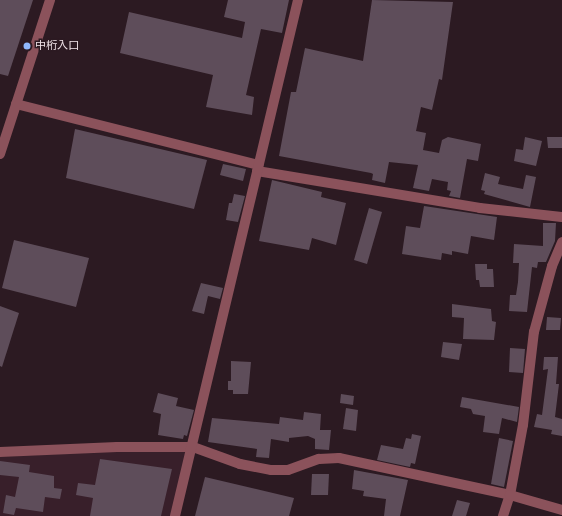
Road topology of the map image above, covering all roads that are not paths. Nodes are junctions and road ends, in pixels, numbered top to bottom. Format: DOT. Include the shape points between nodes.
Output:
graph roads {
  1 [pos="50,0"];
  2 [pos="298,0"];
  3 [pos="16,104"];
  4 [pos="0,154"];
  5 [pos="258,168"];
  6 [pos="562,217"];
  7 [pos="562,242"];
  8 [pos="192,447"];
  9 [pos="0,452"];
  10 [pos="510,496"];
  11 [pos="562,510"];
  12 [pos="175,516"];
  13 [pos="503,516"];
  1 -- 3 [label="street"];
  2 -- 5 [label="street"];
  3 -- 4 [label="street"];
  3 -- 5 [label="street"];
  5 -- 6 [label="street" via="480,208"];
  5 -- 8 [label="street"];
  7 -- 10 [label="street" via="549,273 534,332 523,425"];
  8 -- 9 [label="street"];
  8 -- 10 [label="street" via="240,464 271,470 288,470 318,459 340,458"];
  8 -- 12 [label="street"];
  10 -- 11 [label="street"];
  10 -- 13 [label="street"];
}
